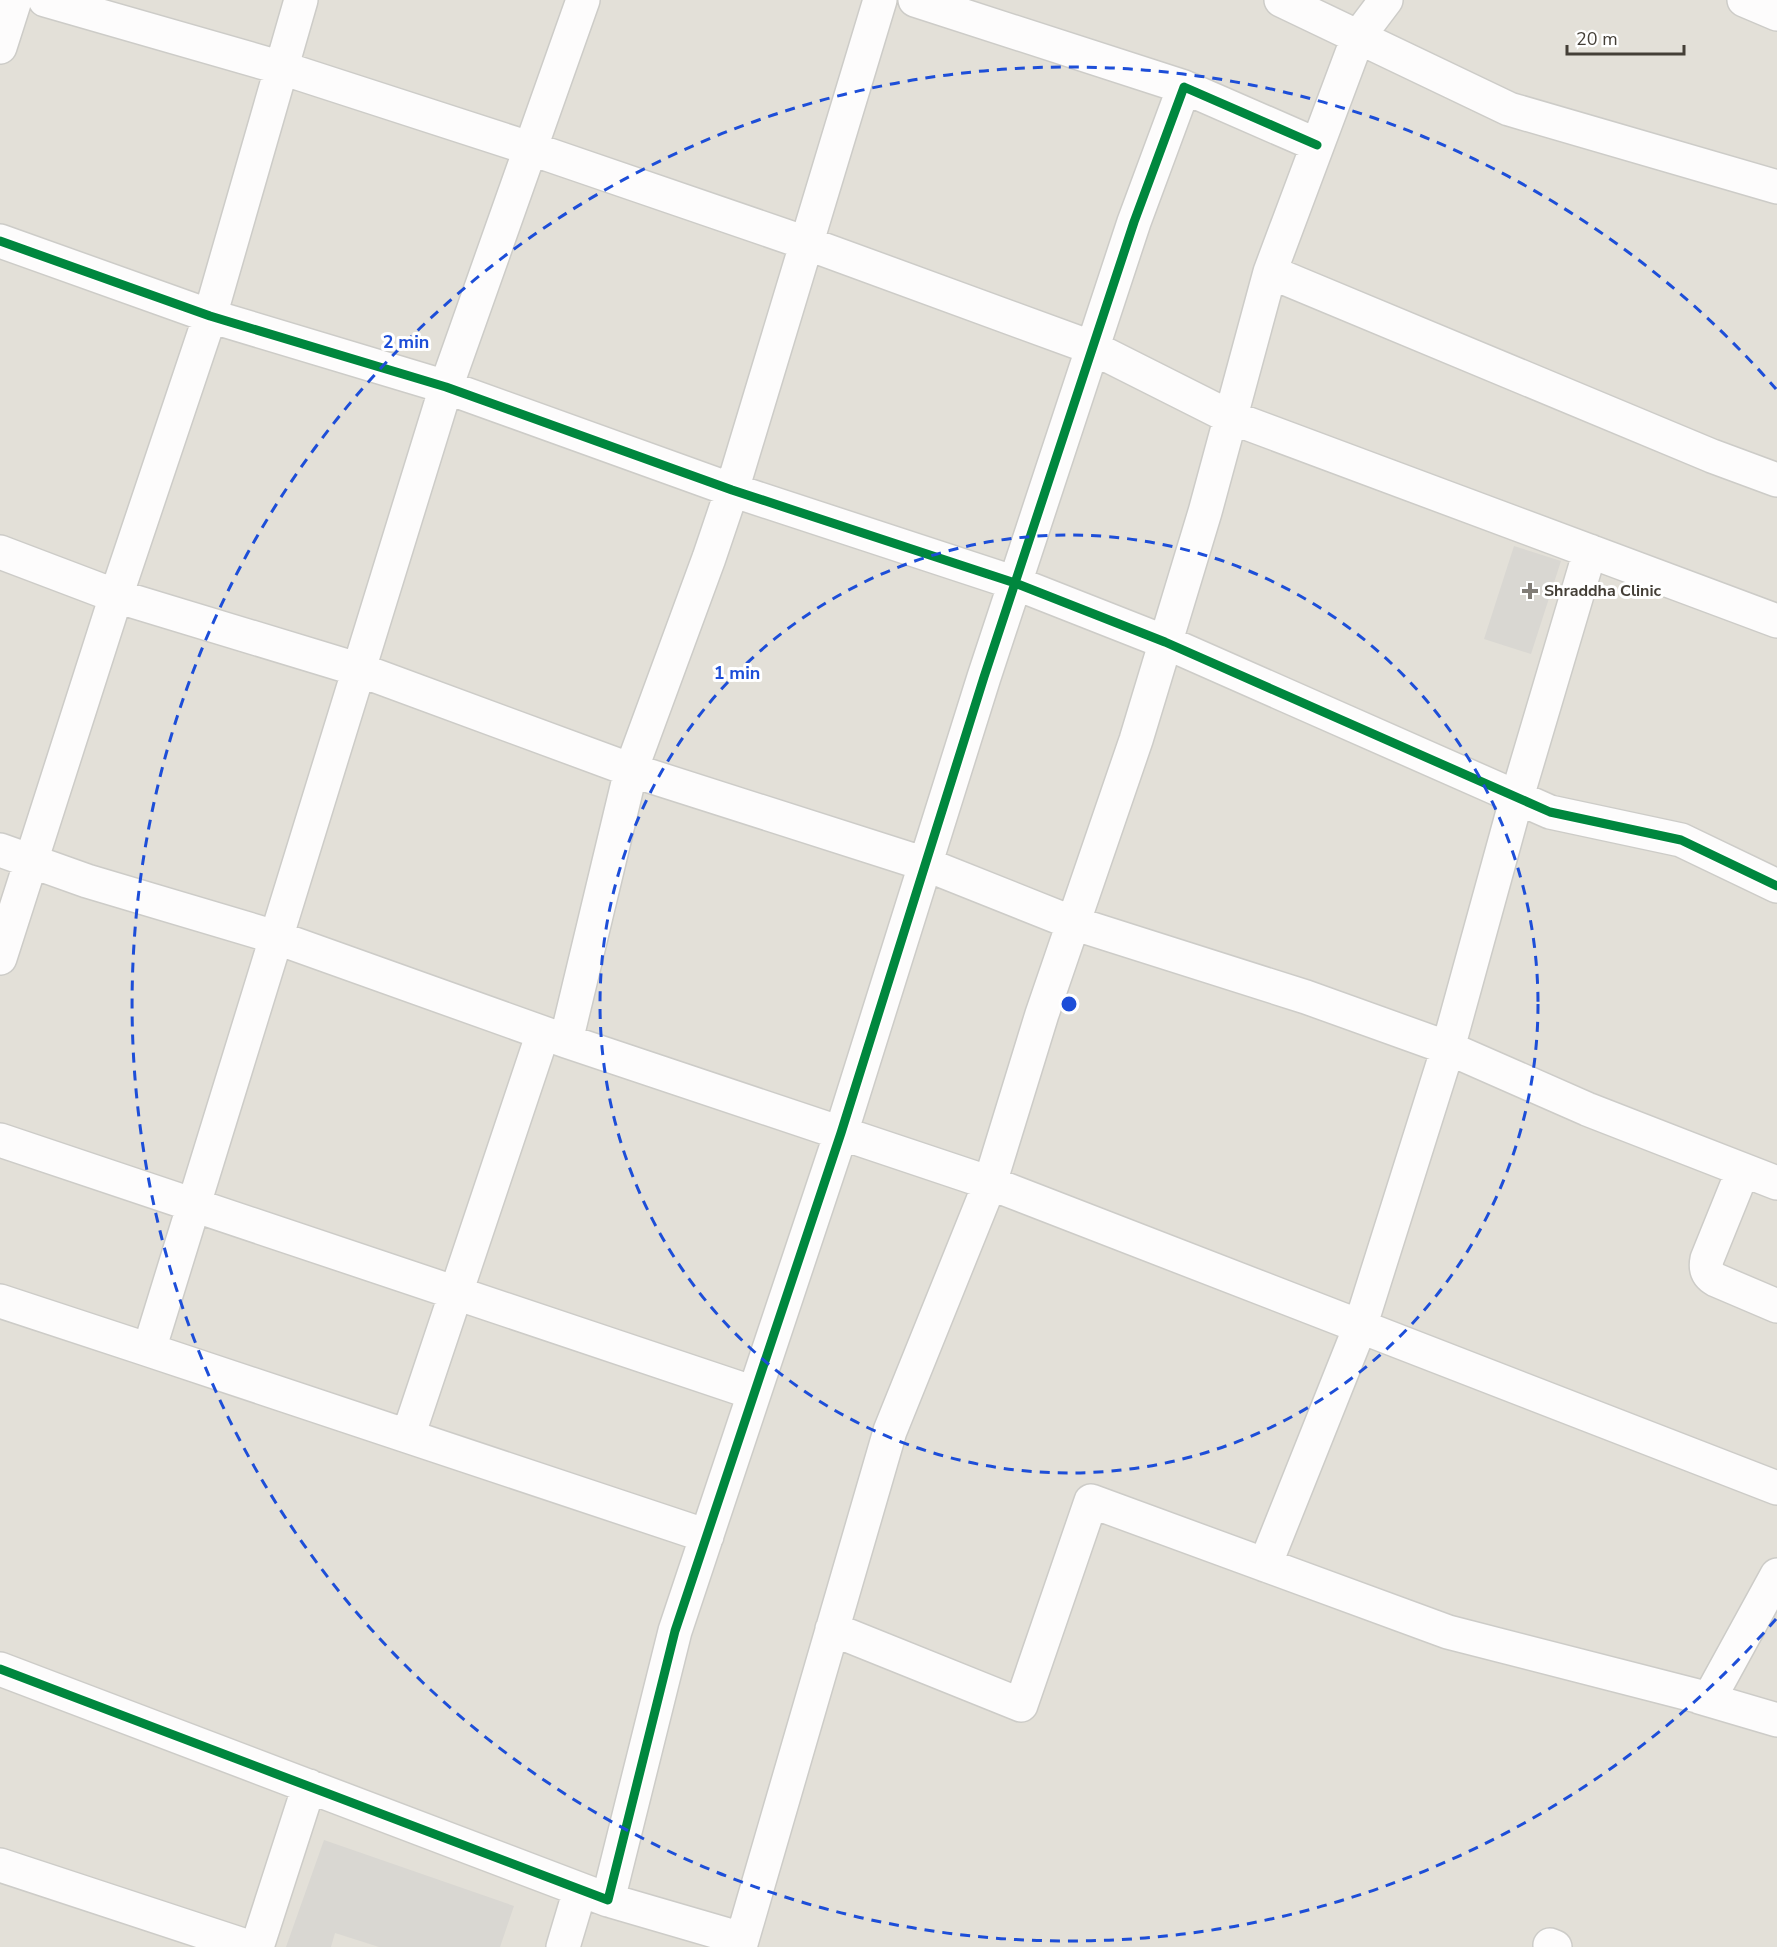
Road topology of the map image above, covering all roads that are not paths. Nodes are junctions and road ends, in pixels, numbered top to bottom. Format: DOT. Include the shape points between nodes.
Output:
graph roads {
  1 [pos="15,0"];
  2 [pos="45,0"];
  3 [pos="301,0"];
  4 [pos="583,0"];
  5 [pos="880,0"];
  6 [pos="915,0"];
  7 [pos="1281,0"];
  8 [pos="1386,0"];
  9 [pos="1744,0"];
  10 [pos="1777,14"];
  11 [pos="1358,37"];
  12 [pos="0,47"];
  13 [pos="282,68"];
  14 [pos="1184,87"];
  15 [pos="1317,145"];
  16 [pos="532,149"];
  17 [pos="1777,187"];
  18 [pos="0,241"];
  19 [pos="806,243"];
  20 [pos="1270,272"];
  21 [pos="210,316"];
  22 [pos="1093,348"];
  23 [pos="446,387"];
  24 [pos="1230,417"];
  25 [pos="1777,480"];
  26 [pos="732,490"];
  27 [pos="1590,551"];
  28 [pos="0,552"];
  29 [pos="1015,584"];
  30 [pos="116,596"];
  31 [pos="1777,621"];
  32 [pos="1165,642"];
  33 [pos="360,670"];
  34 [pos="631,770"];
  35 [pos="1517,797"];
  36 [pos="0,850"];
  37 [pos="30,861"];
  38 [pos="925,864"];
  39 [pos="1777,886"];
  40 [pos="1073,923"];
  41 [pos="275,937"];
  42 [pos="0,958"];
  43 [pos="554,1037"];
  44 [pos="1448,1048"];
  45 [pos="841,1133"];
  46 [pos="0,1140"];
  47 [pos="1743,1170"];
  48 [pos="990,1183"];
  49 [pos="1777,1183"];
  50 [pos="194,1204"];
  51 [pos="456,1293"];
  52 [pos="0,1301"];
  53 [pos="1777,1306"];
  54 [pos="1360,1327"];
  55 [pos="149,1350"];
  56 [pos="754,1393"];
  57 [pos="408,1436"];
  58 [pos="1777,1488"];
  59 [pos="707,1536"];
  60 [pos="1265,1565"];
  61 [pos="1777,1575"];
  62 [pos="832,1629"];
  63 [pos="0,1669"];
  64 [pos="1699,1696"];
  65 [pos="1777,1720"];
  66 [pos="309,1786"];
  67 [pos="0,1865"];
  68 [pos="594,1895"];
  69 [pos="741,1943"];
  70 [pos="249,1947"];
  71 [pos="257,1947"];
  72 [pos="563,1947"];
  1 -- 12 [label="street"];
  2 -- 13 [label="street"];
  3 -- 13 [label="street"];
  4 -- 16 [label="street"];
  5 -- 19 [label="street"];
  6 -- 14 [label="street"];
  7 -- 11 [label="street"];
  8 -- 11 [label="street"];
  9 -- 10 [label="street"];
  11 -- 15 [label="street"];
  11 -- 17 [label="street" via="1509,109"];
  13 -- 16 [label="street"];
  13 -- 21 [label="street"];
  14 -- 15 [label="street"];
  14 -- 22 [label="street"];
  15 -- 20 [label="street"];
  16 -- 19 [label="street"];
  16 -- 23 [label="street"];
  18 -- 21 [label="street"];
  19 -- 22 [label="street"];
  19 -- 26 [label="street"];
  20 -- 24 [label="street"];
  20 -- 25 [label="street"];
  21 -- 23 [label="street"];
  21 -- 30 [label="street"];
  22 -- 24 [label="street"];
  22 -- 29 [label="street"];
  23 -- 26 [label="street"];
  23 -- 33 [label="street"];
  24 -- 27 [label="street"];
  24 -- 32 [label="street"];
  26 -- 29 [label="street"];
  26 -- 34 [label="street"];
  27 -- 31 [label="street"];
  27 -- 35 [label="street"];
  28 -- 30 [label="street"];
  29 -- 32 [label="street"];
  29 -- 38 [label="street"];
  30 -- 33 [label="street"];
  30 -- 37 [label="street"];
  32 -- 35 [label="street"];
  32 -- 40 [label="street"];
  33 -- 34 [label="street"];
  33 -- 41 [label="street"];
  34 -- 38 [label="street"];
  34 -- 43 [label="street"];
  35 -- 39 [label="street" via="1550,812 1681,840"];
  35 -- 44 [label="street"];
  36 -- 37 [label="street"];
  37 -- 41 [label="street"];
  37 -- 42 [label="street"];
  38 -- 40 [label="street"];
  38 -- 45 [label="street"];
  40 -- 44 [label="street" via="1306,997"];
  40 -- 48 [label="street"];
  41 -- 43 [label="street"];
  41 -- 50 [label="street"];
  43 -- 45 [label="street"];
  43 -- 51 [label="street"];
  44 -- 47 [label="street" via="1587,1109"];
  44 -- 54 [label="street"];
  45 -- 48 [label="street"];
  45 -- 56 [label="street"];
  46 -- 50 [label="street"];
  47 -- 49 [label="street"];
  47 -- 53 [label="street" via="1706,1269 1716,1281"];
  48 -- 54 [label="street"];
  48 -- 62 [label="street" via="890,1431"];
  50 -- 51 [label="street"];
  50 -- 55 [label="street"];
  51 -- 56 [label="street"];
  51 -- 57 [label="street"];
  52 -- 55 [label="street"];
  54 -- 58 [label="street"];
  54 -- 60 [label="street"];
  55 -- 57 [label="street"];
  56 -- 59 [label="street"];
  57 -- 59 [label="street"];
  59 -- 68 [label="street"];
  60 -- 62 [label="street" via="1090,1502 1021,1705"];
  60 -- 64 [label="street" via="1448,1632"];
  61 -- 64 [label="street" via="1709,1699"];
  62 -- 69 [label="street"];
  63 -- 66 [label="street"];
  64 -- 65 [label="street"];
  66 -- 68 [label="street"];
  66 -- 71 [label="street"];
  67 -- 70 [label="street"];
  68 -- 69 [label="street"];
  68 -- 72 [label="street"];
}
